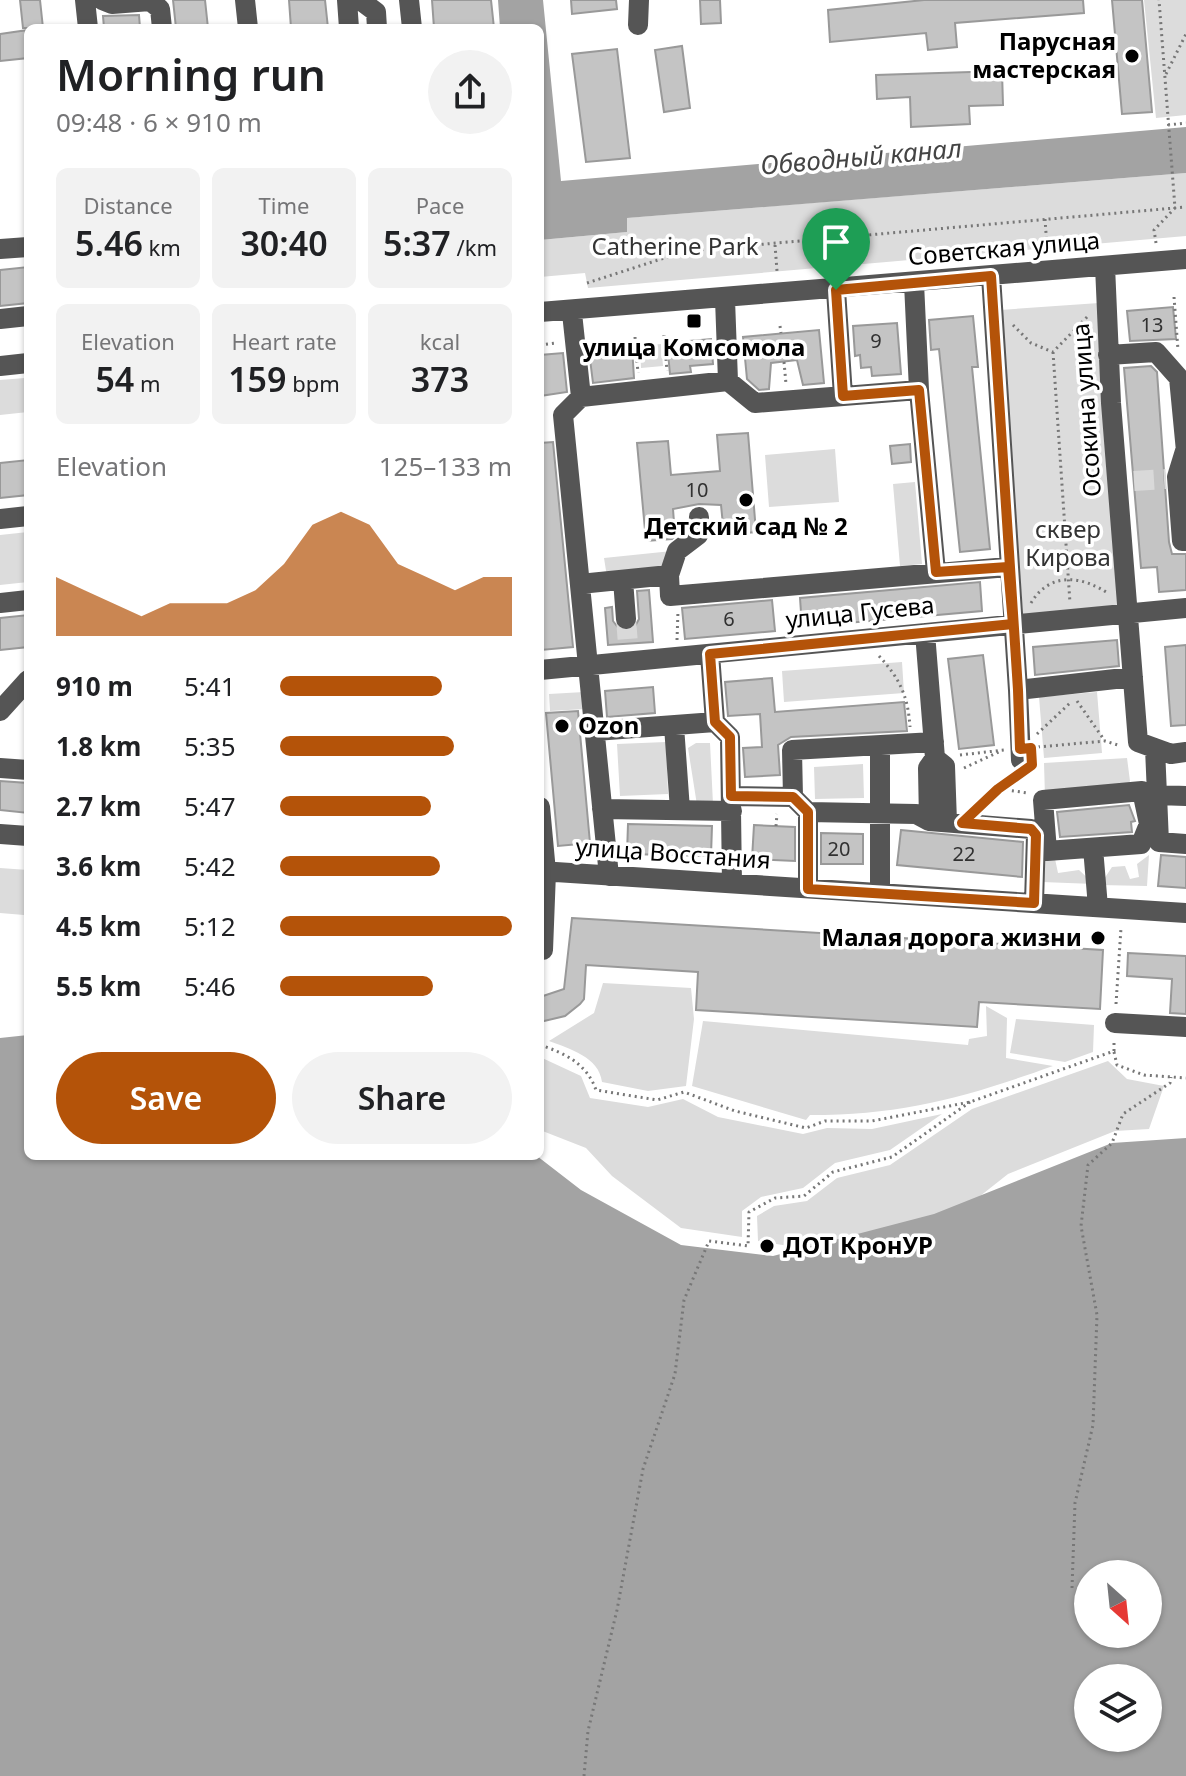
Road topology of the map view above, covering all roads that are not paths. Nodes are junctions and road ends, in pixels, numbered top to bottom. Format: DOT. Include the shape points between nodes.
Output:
graph roads {
  1 [pos="85,0"];
  2 [pos="102,0"];
  3 [pos="245,0"];
  4 [pos="347,0"];
  5 [pos="360,0"];
  6 [pos="409,0"];
  7 [pos="639,0"];
  8 [pos="88,24"];
  9 [pos="162,24"];
  10 [pos="248,24"];
  11 [pos="349,24"];
  12 [pos="377,24"];
  13 [pos="412,24"];
  14 [pos="638,25"];
  15 [pos="24,247"];
  16 [pos="0,249"];
  17 [pos="1186,259"];
  18 [pos="1105,266"];
  19 [pos="991,276"];
  20 [pos="914,283"];
  21 [pos="836,290"];
  22 [pos="725,299"];
  23 [pos="544,312"];
  24 [pos="572,313"];
  25 [pos="24,316"];
  26 [pos="0,319"];
  27 [pos="1108,355"];
  28 [pos="24,363"];
  29 [pos="0,366"];
  30 [pos="1181,372"];
  31 [pos="728,381"];
  32 [pos="919,390"];
  33 [pos="843,396"];
  34 [pos="581,397"];
  35 [pos="1186,451"];
  36 [pos="1176,476"];
  37 [pos="24,516"];
  38 [pos="699,517"];
  39 [pos="0,519"];
  40 [pos="1186,541"];
  41 [pos="1008,567"];
  42 [pos="936,572"];
  43 [pos="669,575"];
  44 [pos="623,580"];
  45 [pos="580,584"];
  46 [pos="24,600"];
  47 [pos="0,603"];
  48 [pos="1121,606"];
  49 [pos="1186,608"];
  50 [pos="626,619"];
  51 [pos="1013,624"];
  52 [pos="925,633"];
  53 [pos="710,654"];
  54 [pos="588,666"];
  55 [pos="544,670"];
  56 [pos="1133,677"];
  57 [pos="24,684"];
  58 [pos="1018,690"];
  59 [pos="0,711"];
  60 [pos="715,722"];
  61 [pos="674,726"];
  62 [pos="595,731"];
  63 [pos="1147,745"];
  64 [pos="880,746"];
  65 [pos="934,750"];
  66 [pos="1186,752"];
  67 [pos="1019,756"];
  68 [pos="0,768"];
  69 [pos="24,770"];
  70 [pos="1186,796"];
  71 [pos="793,797"];
  72 [pos="732,803"];
  73 [pos="1153,804"];
  74 [pos="602,809"];
  75 [pos="680,810"];
  76 [pos="808,812"];
  77 [pos="880,813"];
  78 [pos="946,822"];
  79 [pos="0,834"];
  80 [pos="24,836"];
  81 [pos="1186,844"];
  82 [pos="1093,848"];
  83 [pos="544,871"];
  84 [pos="609,876"];
  85 [pos="732,884"];
  86 [pos="808,889"];
  87 [pos="880,893"];
  88 [pos="1034,903"];
  89 [pos="1098,907"];
  90 [pos="1186,913"];
  91 [pos="1116,1014"];
  92 [pos="1186,1027"];
  1 -- 8 [label="street"];
  2 -- 9 [label="street" via="150,1 160,9"];
  3 -- 10 [label="street"];
  4 -- 11 [label="street"];
  5 -- 12 [label="street" via="376,12"];
  6 -- 13 [label="street"];
  7 -- 14 [label="street"];
  15 -- 16 [label="street"];
  17 -- 18 [label="street, Советская улица"];
  18 -- 19 [label="street, Советская улица"];
  18 -- 27 [label="street, Осокина улица"];
  19 -- 20 [label="street, Советская улица"];
  19 -- 41 [label="street"];
  20 -- 21 [label="street, Советская улица"];
  20 -- 32 [label="street"];
  21 -- 22 [label="street, Советская улица"];
  21 -- 33 [label="street"];
  22 -- 24 [label="street, Советская улица"];
  22 -- 31 [label="street"];
  23 -- 24 [label="street, Советская улица"];
  24 -- 34 [label="street"];
  25 -- 26 [label="street"];
  27 -- 30 [label="street" via="1156,352"];
  27 -- 48 [label="street, Осокина улица" via="1126,482"];
  28 -- 29 [label="street"];
  30 -- 35 [label="street"];
  31 -- 33 [label="street" via="755,403"];
  31 -- 34 [label="street"];
  32 -- 33 [label="street"];
  32 -- 42 [label="street"];
  34 -- 45 [label="street" via="563,415"];
  35 -- 36 [label="street"];
  36 -- 40 [label="street"];
  37 -- 39 [label="street"];
  38 -- 43 [label="street" via="698,535 677,551"];
  41 -- 42 [label="street"];
  41 -- 51 [label="street"];
  42 -- 43 [label="street" via="670,596"];
  43 -- 44 [label="street"];
  44 -- 45 [label="street"];
  44 -- 50 [label="street"];
  45 -- 54 [label="street"];
  46 -- 47 [label="street"];
  48 -- 49 [label="street, улица Гусева"];
  48 -- 51 [label="street, улица Гусева"];
  48 -- 56 [label="street, Осокина улица"];
  51 -- 52 [label="street, улица Гусева"];
  51 -- 58 [label="street"];
  52 -- 53 [label="street, улица Гусева"];
  52 -- 65 [label="street"];
  53 -- 54 [label="street, улица Гусева" via="629,652"];
  53 -- 60 [label="street"];
  54 -- 55 [label="street, улица Гусева"];
  54 -- 62 [label="street"];
  56 -- 58 [label="street"];
  56 -- 63 [label="street, Осокина улица"];
  57 -- 59 [label="street"];
  58 -- 67 [label="street"];
  60 -- 61 [label="street"];
  60 -- 72 [label="street" via="730,737"];
  61 -- 62 [label="street"];
  61 -- 75 [label="street"];
  62 -- 74 [label="street"];
  63 -- 66 [label="street" via="1171,754"];
  63 -- 73 [label="street, Осокина улица"];
  64 -- 65 [label="street" via="912,743"];
  64 -- 71 [label="street" via="792,750"];
  64 -- 77 [label="street"];
  65 -- 78 [label="street" via="945,766"];
  65 -- 78 [label="street" via="928,768"];
  68 -- 69 [label="street"];
  70 -- 73 [label="street"];
  71 -- 72 [label="street"];
  71 -- 76 [label="street"];
  72 -- 75 [label="street"];
  72 -- 85 [label="street"];
  73 -- 81 [label="street" via="1159,842"];
  73 -- 82 [label="street" via="1141,844"];
  73 -- 82 [label="street" via="1142,791 1043,800 1047,851"];
  74 -- 75 [label="street"];
  74 -- 84 [label="street"];
  76 -- 77 [label="street"];
  76 -- 86 [label="street"];
  77 -- 78 [label="street"];
  77 -- 87 [label="street"];
  78 -- 88 [label="street" via="1031,829 1036,835"];
  79 -- 80 [label="street"];
  82 -- 89 [label="street"];
  83 -- 84 [label="street, улица Восстания"];
  84 -- 85 [label="street, улица Восстания"];
  85 -- 86 [label="street, улица Восстания"];
  86 -- 87 [label="street, улица Восстания"];
  87 -- 88 [label="street, улица Восстания"];
  88 -- 89 [label="street, улица Восстания"];
  89 -- 90 [label="street, улица Восстания"];
  91 -- 92 [label="street"];
}
